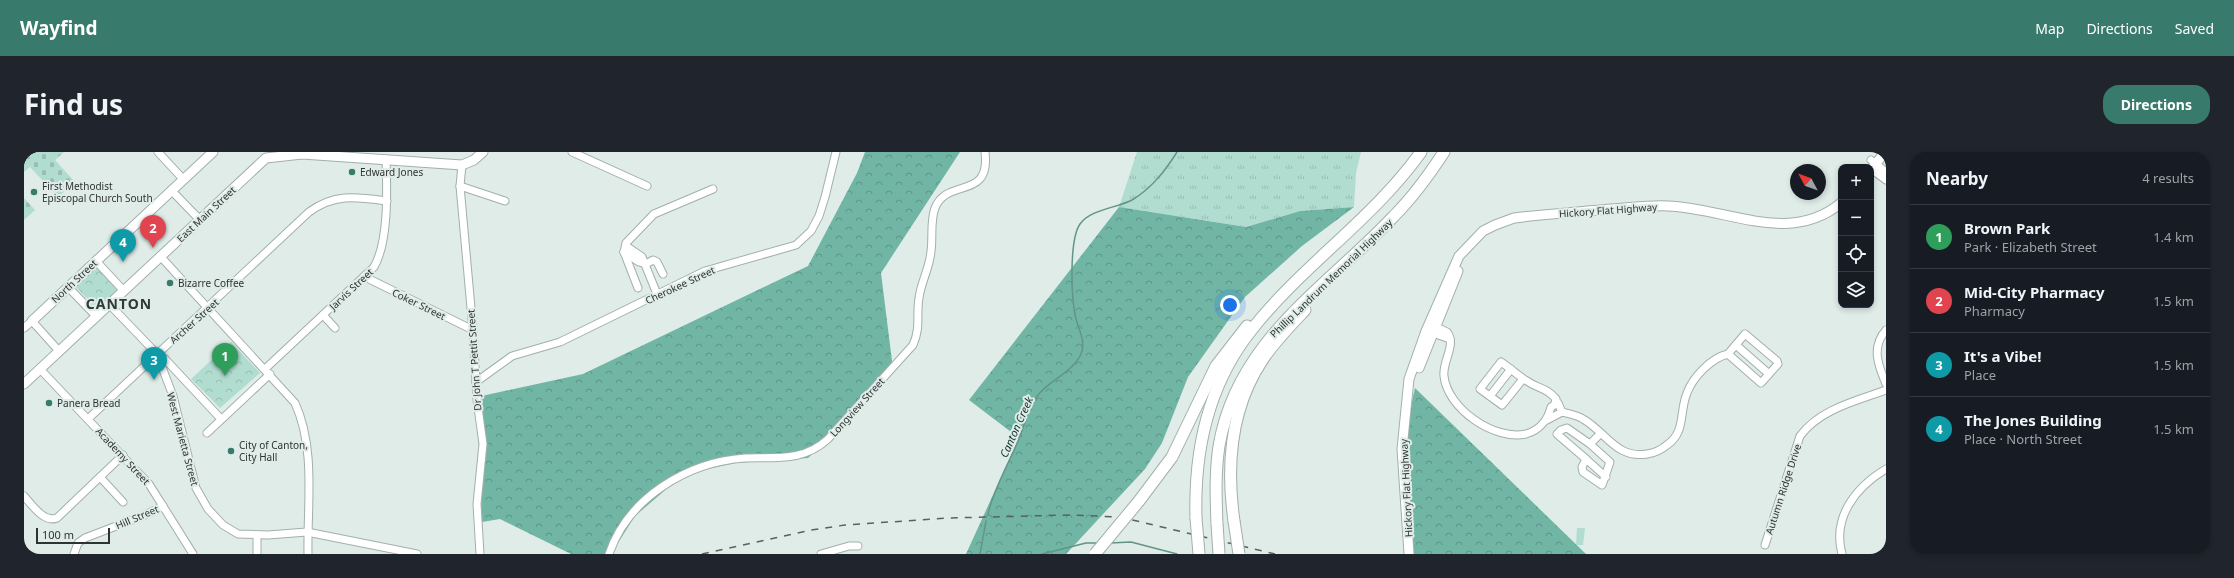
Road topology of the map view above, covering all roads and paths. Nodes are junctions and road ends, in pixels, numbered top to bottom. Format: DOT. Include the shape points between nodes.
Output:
graph roads {
  1 [pos="158,152"];
  2 [pos="213,152"];
  3 [pos="483,152"];
  4 [pos="572,152"];
  5 [pos="836,152"];
  6 [pos="985,152"];
  7 [pos="1420,152"];
  8 [pos="1444,152"];
  9 [pos="1877,152"];
  10 [pos="1885,152"];
  11 [pos="293,153"];
  12 [pos="266,155"];
  13 [pos="386,159"];
  14 [pos="1871,164"];
  15 [pos="1872,164"];
  16 [pos="462,165"];
  17 [pos="1874,168"];
  18 [pos="1874,170"];
  19 [pos="1886,172"];
  20 [pos="183,180"];
  21 [pos="1886,180"];
  22 [pos="460,186"];
  23 [pos="647,186"];
  24 [pos="713,189"];
  25 [pos="171,190"];
  26 [pos="1838,197"];
  27 [pos="387,201"];
  28 [pos="505,201"];
  29 [pos="1838,205"];
  30 [pos="200,220"];
  31 [pos="1755,220"];
  32 [pos="625,249"];
  33 [pos="1360,249"];
  34 [pos="160,256"];
  35 [pos="96,260"];
  36 [pos="646,264"];
  37 [pos="663,274"];
  38 [pos="366,277"];
  39 [pos="68,287"];
  40 [pos="638,288"];
  41 [pos="124,290"];
  42 [pos="1286,292"];
  43 [pos="657,294"];
  44 [pos="109,304"];
  45 [pos="208,308"];
  46 [pos="323,315"];
  47 [pos="96,316"];
  48 [pos="32,321"];
  49 [pos="24,328"];
  50 [pos="335,328"];
  51 [pos="1431,328"];
  52 [pos="473,330"];
  53 [pos="1886,330"];
  54 [pos="1736,344"];
  55 [pos="59,351"];
  56 [pos="157,354"];
  57 [pos="1728,354"];
  58 [pos="40,369"];
  59 [pos="1511,369"];
  60 [pos="268,372"];
  61 [pos="1769,374"];
  62 [pos="1523,379"];
  63 [pos="476,382"];
  64 [pos="24,384"];
  65 [pos="1886,384"];
  66 [pos="1886,390"];
  67 [pos="1490,396"];
  68 [pos="1555,403"];
  69 [pos="1562,412"];
  70 [pos="88,419"];
  71 [pos="221,419"];
  72 [pos="1547,420"];
  73 [pos="207,433"];
  74 [pos="1600,434"];
  75 [pos="1590,444"];
  76 [pos="123,455"];
  77 [pos="1586,459"];
  78 [pos="1886,469"];
  79 [pos="100,477"];
  80 [pos="1606,477"];
  81 [pos="24,496"];
  82 [pos="122,502"];
  83 [pos="163,506"];
  84 [pos="307,532"];
  85 [pos="257,535"];
  86 [pos="1765,545"];
  87 [pos="858,546"];
  88 [pos="74,554"];
  89 [pos="193,554"];
  90 [pos="257,554"];
  91 [pos="308,554"];
  92 [pos="417,554"];
  93 [pos="480,554"];
  94 [pos="609,554"];
  95 [pos="821,554"];
  96 [pos="1095,554"];
  97 [pos="1199,554"];
  98 [pos="1219,554"];
  99 [pos="1239,554"];
  100 [pos="1409,554"];
  101 [pos="1842,554"];
  1 -- 20 [label="street"];
  2 -- 20 [label="main road, North Street"];
  3 -- 16 [label="main road" via="474,160"];
  4 -- 23 [label="street" via="609,171"];
  5 -- 43 [label="street, Cherokee Street" via="818,216 811,231 796,245 705,271"];
  6 -- 94 [label="street, Longview Street" via="982,178 972,186 940,199 933,214 931,250 919,297 919,329 913,345 828,439 804,455 727,461 688,471 674,478 633,513 619,531"];
  7 -- 42 [label="highway, Phillip Landrum Memorial Highway" via="1377,205"];
  8 -- 33 [label="highway, Phillip Landrum Memorial Highway" via="1411,197"];
  9 -- 14 [label="main road"];
  10 -- 15 [label="main road"];
  11 -- 12 [label="main road, East Main Street"];
  11 -- 13 [label="main road, East Main Street"];
  12 -- 30 [label="main road, East Main Street"];
  13 -- 16 [label="main road, East Main Street"];
  13 -- 27 [label="street, Jarvis Street"];
  16 -- 22 [label="street, Dr John T Pettit Street"];
  17 -- 19 [label="street"];
  18 -- 21 [label="street"];
  20 -- 25 [label="main road, North Street"];
  22 -- 28 [label="street"];
  22 -- 52 [label="street, Dr John T Pettit Street"];
  24 -- 32 [label="street" via="659,211"];
  25 -- 30 [label="street"];
  25 -- 35 [label="main road, North Street"];
  26 -- 31 [label="main road, Hickory Flat Highway" via="1823,209 1806,216"];
  27 -- 38 [label="street, Jarvis Street" via="380,256"];
  27 -- 45 [label="street, Archer Street" via="341,198 322,203 289,230"];
  29 -- 31 [label="main road, Hickory Flat Highway" via="1823,215 1796,224 1774,224"];
  30 -- 34 [label="main road, East Main Street"];
  31 -- 51 [label="main road, Hickory Flat Highway" via="1669,206 1598,210 1507,220 1483,231 1455,264"];
  32 -- 36 [label="street" via="639,262"];
  32 -- 40 [label="street"];
  33 -- 98 [label="highway, Phillip Landrum Memorial Highway, bridge" via="1283,322 1259,350 1245,374 1229,410 1220,444 1216,480"];
  33 -- 99 [label="highway, bridge" via="1276,342 1250,381 1240,407 1231,449 1229,486"];
  34 -- 41 [label="main road, East Main Street"];
  34 -- 45 [label="street"];
  35 -- 39 [label="main road, North Street"];
  35 -- 41 [label="street"];
  36 -- 37 [label="street" via="653,260 657,262"];
  36 -- 43 [label="street"];
  38 -- 46 [label="street, Jarvis Street"];
  38 -- 52 [label="street, Coker Street"];
  39 -- 47 [label="street"];
  39 -- 48 [label="main road, North Street"];
  41 -- 44 [label="main road, East Main Street"];
  42 -- 96 [label="highway, bridge" via="1249,324 1231,344 1210,378 1181,442 1162,472"];
  42 -- 97 [label="highway, Phillip Landrum Memorial Highway, bridge" via="1245,339 1218,385 1210,407 1198,455 1196,477"];
  43 -- 63 [label="street, Cherokee Street" via="560,342 512,356"];
  44 -- 47 [label="main road, East Main Street"];
  44 -- 56 [label="street"];
  45 -- 56 [label="street, Archer Street"];
  45 -- 60 [label="street"];
  46 -- 50 [label="street"];
  46 -- 60 [label="street, Jarvis Street"];
  47 -- 55 [label="main road, East Main Street"];
  48 -- 49 [label="street, North Street"];
  48 -- 55 [label="street"];
  51 -- 72 [label="street" via="1450,339 1451,345 1444,366 1444,381 1462,409 1474,420 1516,436 1529,433"];
  51 -- 100 [label="main road, Hickory Flat Highway" via="1408,397 1403,429 1402,462"];
  52 -- 63 [label="street, Dr John T Pettit Street"];
  53 -- 65 [label="street" via="1880,337 1877,348 1877,360"];
  54 -- 57 [label="street"];
  54 -- 61 [label="street"];
  54 -- 61 [label="street" via="1745,334 1777,361 1778,364"];
  55 -- 58 [label="main road, East Main Street"];
  56 -- 70 [label="street, Archer Street"];
  56 -- 71 [label="street" via="166,359"];
  56 -- 85 [label="street, West Marietta Street" via="173,396 200,497 222,525 245,535"];
  57 -- 61 [label="street" via="1761,383"];
  57 -- 74 [label="street" via="1714,359 1690,386 1686,394 1680,429 1675,438 1658,451 1647,454 1625,452 1616,448"];
  58 -- 64 [label="main road, East Main Street"];
  58 -- 70 [label="street, Academy Street"];
  59 -- 62 [label="street"];
  59 -- 67 [label="street"];
  59 -- 67 [label="street" via="1501,362 1480,389"];
  60 -- 71 [label="street, Jarvis Street"];
  60 -- 84 [label="street" via="295,403 302,422 307,452"];
  62 -- 67 [label="street" via="1502,405"];
  62 -- 68 [label="street" via="1551,393 1556,399"];
  63 -- 93 [label="street, Dr John T Pettit Street" via="483,444 478,504"];
  66 -- 86 [label="street, Autumn Ridge Drive" via="1818,416 1808,425 1800,436"];
  68 -- 69 [label="street" via="1560,406"];
  68 -- 72 [label="street"];
  69 -- 72 [label="street"];
  69 -- 74 [label="street" via="1583,419"];
  70 -- 76 [label="street, Academy Street"];
  71 -- 73 [label="street, Jarvis Street"];
  74 -- 75 [label="street"];
  75 -- 77 [label="street" via="1567,428 1557,434"];
  75 -- 80 [label="street" via="1610,462"];
  76 -- 79 [label="street"];
  76 -- 83 [label="street, Academy Street" via="149,484"];
  77 -- 80 [label="street"];
  77 -- 80 [label="street" via="1582,467 1583,472 1602,485"];
  78 -- 101 [label="street" via="1859,489 1842,517 1839,534"];
  79 -- 81 [label="street" via="61,516 54,519 43,515"];
  79 -- 82 [label="street"];
  83 -- 88 [label="street, Hill Street" via="85,538 78,543"];
  83 -- 89 [label="street, Academy Street"];
  84 -- 85 [label="street, West Marietta Street"];
  84 -- 91 [label="street"];
  84 -- 92 [label="street, West Marietta Street"];
  85 -- 90 [label="street"];
  87 -- 95 [label="street"];
}
